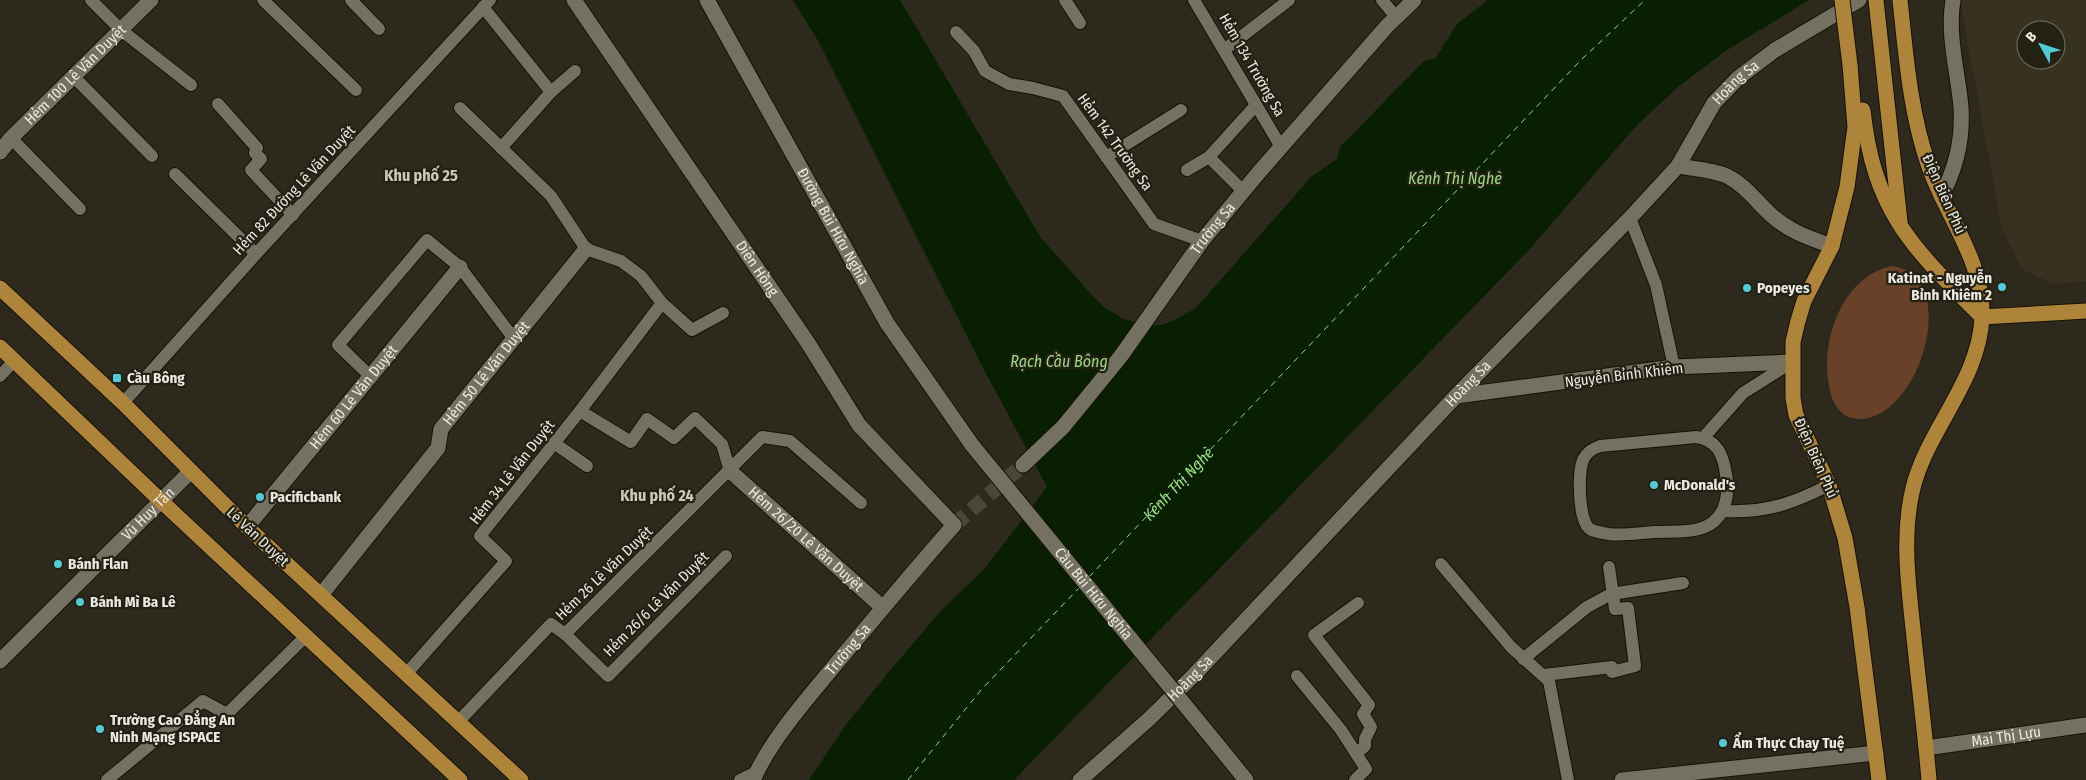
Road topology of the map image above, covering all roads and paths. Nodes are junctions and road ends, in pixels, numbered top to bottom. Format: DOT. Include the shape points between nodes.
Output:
graph roads {
  1 [pos="91,0"];
  2 [pos="151,0"];
  3 [pos="263,0"];
  4 [pos="351,0"];
  5 [pos="574,0"];
  6 [pos="707,0"];
  7 [pos="1065,0"];
  8 [pos="1194,0"];
  9 [pos="1289,0"];
  10 [pos="1382,0"];
  11 [pos="1414,0"];
  12 [pos="1842,0"];
  13 [pos="1859,0"];
  14 [pos="1876,0"];
  15 [pos="1900,0"];
  16 [pos="1953,0"];
  17 [pos="486,4"];
  18 [pos="1396,17"];
  19 [pos="1080,23"];
  20 [pos="379,29"];
  21 [pos="121,30"];
  22 [pos="956,32"];
  23 [pos="1224,50"];
  24 [pos="575,71"];
  25 [pos="74,77"];
  26 [pos="1855,82"];
  27 [pos="191,85"];
  28 [pos="356,90"];
  29 [pos="551,92"];
  30 [pos="218,104"];
  31 [pos="1256,105"];
  32 [pos="460,108"];
  33 [pos="1181,110"];
  34 [pos="12,138"];
  35 [pos="1281,147"];
  36 [pos="500,148"];
  37 [pos="0,152"];
  38 [pos="152,156"];
  39 [pos="1106,157"];
  40 [pos="1209,157"];
  41 [pos="1678,166"];
  42 [pos="1187,170"];
  43 [pos="175,174"];
  44 [pos="1243,191"];
  45 [pos="1941,196"];
  46 [pos="80,208"];
  47 [pos="293,215"];
  48 [pos="1630,218"];
  49 [pos="1901,229"];
  50 [pos="1202,241"];
  51 [pos="1832,246"];
  52 [pos="586,249"];
  53 [pos="256,254"];
  54 [pos="460,267"];
  55 [pos="0,288"];
  56 [pos="662,303"];
  57 [pos="2086,311"];
  58 [pos="723,313"];
  59 [pos="1982,317"];
  60 [pos="514,339"];
  61 [pos="0,347"];
  62 [pos="14,360"];
  63 [pos="1792,362"];
  64 [pos="1674,367"];
  65 [pos="0,376"];
  66 [pos="370,376"];
  67 [pos="1456,396"];
  68 [pos="123,402"];
  69 [pos="580,411"];
  70 [pos="1703,438"];
  71 [pos="554,443"];
  72 [pos="972,445"];
  73 [pos="1023,465"];
  74 [pos="588,466"];
  75 [pos="730,471"];
  76 [pos="190,472"];
  77 [pos="1829,485"];
  78 [pos="160,501"];
  79 [pos="861,503"];
  80 [pos="1723,511"];
  81 [pos="954,525"];
  82 [pos="247,527"];
  83 [pos="726,556"];
  84 [pos="1441,564"];
  85 [pos="1609,567"];
  86 [pos="1683,583"];
  87 [pos="1611,594"];
  88 [pos="321,595"];
  89 [pos="1358,603"];
  90 [pos="882,607"];
  91 [pos="565,634"];
  92 [pos="306,636"];
  93 [pos="1523,659"];
  94 [pos="0,661"];
  95 [pos="406,674"];
  96 [pos="1544,675"];
  97 [pos="1297,676"];
  98 [pos="458,722"];
  99 [pos="2086,725"];
  100 [pos="1926,748"];
  101 [pos="1876,752"];
  102 [pos="1357,753"];
  103 [pos="755,776"];
  104 [pos="107,780"];
  105 [pos="460,780"];
  106 [pos="521,780"];
  107 [pos="740,780"];
  108 [pos="1080,780"];
  109 [pos="1246,780"];
  110 [pos="1355,780"];
  111 [pos="1568,780"];
  112 [pos="1623,780"];
  113 [pos="1879,780"];
  114 [pos="1929,780"];
  1 -- 21 [label="lane"];
  2 -- 21 [label="street, Hẻm 100 Lê Văn Duyệt"];
  3 -- 28 [label="lane"];
  4 -- 20 [label="lane"];
  5 -- 81 [label="street, Diên Hồng" via="808,343 859,425"];
  6 -- 72 [label="street, Đường Bùi Hữu Nghĩa" via="887,323"];
  7 -- 19 [label="lane"];
  8 -- 23 [label="lane, Hẻm 134 Trường Sa"];
  9 -- 23 [label="lane"];
  10 -- 18 [label="lane"];
  11 -- 18 [label="street, Trường Sa"];
  12 -- 26 [label="main road, bridge"];
  13 -- 41 [label="street, Hoàng Sa" via="1775,50 1738,78 1714,103"];
  14 -- 49 [label="main road"];
  15 -- 45 [label="main road, Điện Biên Phủ" via="1907,70 1919,134"];
  16 -- 45 [label="street" via="1953,55 1961,109 1959,153"];
  17 -- 29 [label="lane"];
  17 -- 47 [label="lane, Hẻm 82 Đường Lê Văn Duyệt"];
  18 -- 35 [label="street, Trường Sa"];
  21 -- 25 [label="street, Hẻm 100 Lê Văn Duyệt"];
  21 -- 27 [label="lane"];
  22 -- 39 [label="lane, Hẻm 142 Trường Sa" via="974,51 985,72 1009,84 1063,96"];
  23 -- 31 [label="lane, Hẻm 134 Trường Sa"];
  24 -- 29 [label="lane"];
  25 -- 34 [label="street, Hẻm 100 Lê Văn Duyệt"];
  25 -- 38 [label="lane"];
  26 -- 49 [label="main road" via="1869,155 1888,208"];
  26 -- 51 [label="main road, Ðiện Biên Phủ" via="1852,158"];
  29 -- 36 [label="lane"];
  30 -- 47 [label="lane" via="256,148 261,159 251,170"];
  31 -- 35 [label="lane, Hẻm 134 Trường Sa"];
  31 -- 40 [label="lane"];
  32 -- 36 [label="lane"];
  33 -- 39 [label="lane"];
  34 -- 37 [label="street, Hẻm 100 Lê Văn Duyệt"];
  34 -- 46 [label="lane"];
  35 -- 44 [label="street, Trường Sa"];
  36 -- 52 [label="lane" via="551,196"];
  39 -- 50 [label="lane, Hẻm 142 Trường Sa" via="1154,224"];
  40 -- 42 [label="lane"];
  40 -- 44 [label="lane"];
  41 -- 48 [label="street, Hoàng Sa"];
  41 -- 51 [label="street" via="1728,177 1784,226"];
  43 -- 53 [label="lane"];
  44 -- 50 [label="street, Trường Sa"];
  45 -- 59 [label="main road, Điện Biên Phủ" via="1971,257 1981,296"];
  47 -- 53 [label="lane, Hẻm 82 Đường Lê Văn Duyệt"];
  48 -- 64 [label="lane" via="1656,285"];
  48 -- 67 [label="street, Hoàng Sa"];
  49 -- 59 [label="main road" via="1933,268"];
  50 -- 73 [label="street, Trường Sa" via="1121,356 1063,427"];
  51 -- 63 [label="main road, Ðiện Biên Phủ" via="1802,308 1793,342"];
  52 -- 56 [label="lane" via="621,261 641,276"];
  52 -- 60 [label="street, Hẻm 50 Lê Văn Duyệt"];
  53 -- 68 [label="lane, Hẻm 82 Đường Lê Văn Duyệt"];
  54 -- 60 [label="lane"];
  54 -- 66 [label="street, Hẻm 60 Lê Văn Duyệt"];
  54 -- 66 [label="lane" via="427,240 338,345"];
  55 -- 68 [label="main road, Lê Văn Duyệt"];
  56 -- 58 [label="lane" via="692,330"];
  56 -- 69 [label="lane, Hẻm 34 Lê Văn Duyệt"];
  57 -- 59 [label="main road"];
  59 -- 100 [label="main road" via="1970,367 1919,468 1909,513 1907,569"];
  60 -- 88 [label="street, Hẻm 50 Lê Văn Duyệt" via="441,429 438,448"];
  61 -- 62 [label="main road"];
  62 -- 65 [label="lane"];
  62 -- 78 [label="main road"];
  63 -- 64 [label="street, Nguyễn Bỉnh Khiêm"];
  63 -- 70 [label="lane" via="1743,393"];
  63 -- 77 [label="main road, Ðiện Biên Phủ" via="1796,415"];
  64 -- 67 [label="street, Nguyễn Bỉnh Khiêm"];
  66 -- 82 [label="street, Hẻm 60 Lê Văn Duyệt"];
  67 -- 108 [label="street, Hoàng Sa" via="1195,674"];
  68 -- 76 [label="main road, Lê Văn Duyệt"];
  69 -- 71 [label="lane, Hẻm 34 Lê Văn Duyệt"];
  69 -- 75 [label="lane" via="631,442 648,419 674,438 695,418 722,444"];
  70 -- 80 [label="lane" via="1717,448 1725,464 1728,494"];
  70 -- 80 [label="lane" via="1592,449 1581,469 1582,516 1591,529 1610,534 1698,530 1712,523"];
  71 -- 74 [label="lane"];
  71 -- 95 [label="lane, Hẻm 34 Lê Văn Duyệt" via="480,536 506,561"];
  72 -- 109 [label="street, Cầu Bùi Hữu Nghĩa, bridge"];
  75 -- 79 [label="lane, Hẻm 26 Lê Văn Duyệt" via="762,437 790,441"];
  75 -- 90 [label="street, Hẻm 26/20 Lê Văn Duyệt"];
  75 -- 91 [label="lane, Hẻm 26 Lê Văn Duyệt"];
  76 -- 78 [label="street, Vũ Huy Tấn"];
  76 -- 82 [label="main road, Lê Văn Duyệt"];
  77 -- 80 [label="lane" via="1774,508"];
  77 -- 101 [label="main road, Ðiện Biên Phủ" via="1851,566"];
  78 -- 92 [label="main road"];
  78 -- 94 [label="street, Vũ Huy Tấn"];
  81 -- 90 [label="street, Trường Sa"];
  82 -- 88 [label="main road, Lê Văn Duyệt"];
  83 -- 91 [label="lane, Hẻm 26/6 Lê Văn Duyệt" via="608,676"];
  84 -- 93 [label="lane"];
  85 -- 87 [label="lane"];
  86 -- 87 [label="lane"];
  87 -- 93 [label="lane" via="1587,607"];
  87 -- 96 [label="lane" via="1615,609 1628,608 1636,666 1612,672 1612,667"];
  88 -- 95 [label="main road, Lê Văn Duyệt"];
  89 -- 102 [label="lane" via="1314,635 1370,705 1363,714 1370,727 1365,746"];
  90 -- 103 [label="street, Trường Sa" via="806,700 761,762"];
  91 -- 98 [label="lane, Hẻm 26 Lê Văn Duyệt" via="551,624"];
  92 -- 104 [label="lane" via="227,714 203,701"];
  92 -- 105 [label="main road"];
  93 -- 96 [label="lane"];
  95 -- 98 [label="main road, Lê Văn Duyệt"];
  96 -- 111 [label="lane" via="1549,681"];
  97 -- 102 [label="lane"];
  98 -- 106 [label="main road, Lê Văn Duyệt"];
  99 -- 100 [label="street, Mai Thị Lựu"];
  100 -- 114 [label="main road"];
  101 -- 112 [label="street"];
  101 -- 113 [label="main road, Ðiện Biên Phủ"];
  102 -- 110 [label="lane" via="1366,769"];
  103 -- 107 [label="lane"];
}
